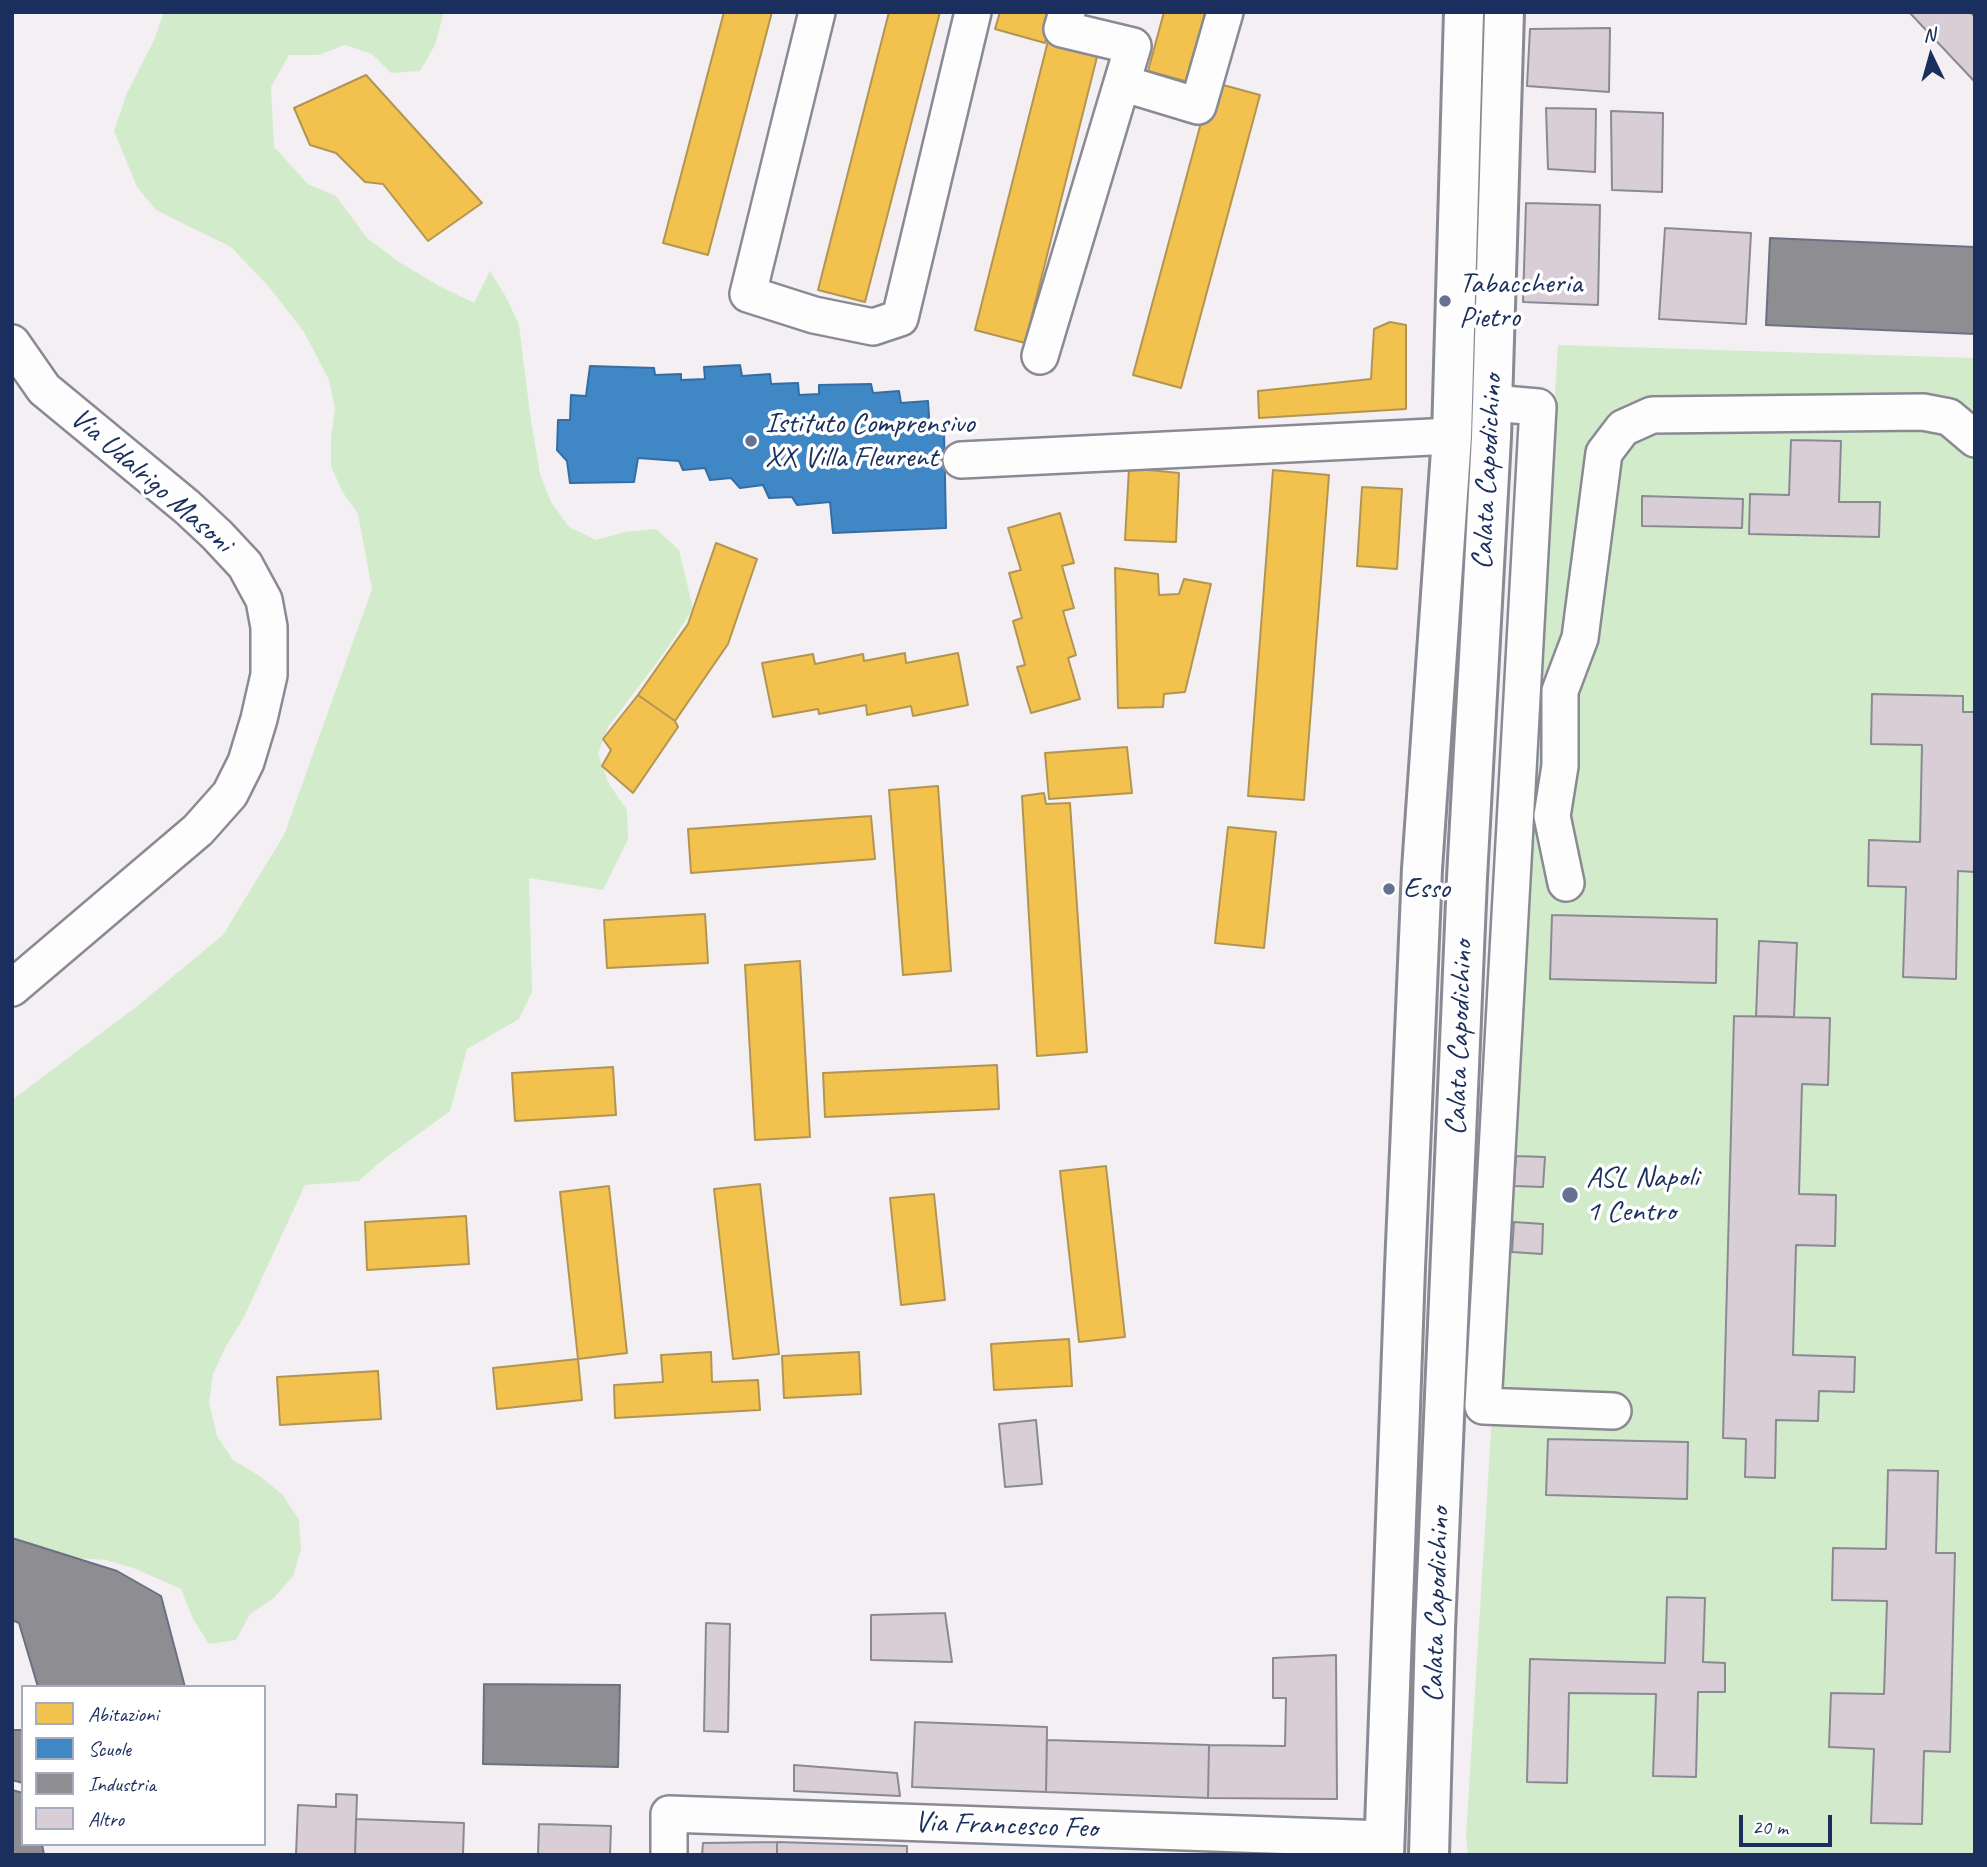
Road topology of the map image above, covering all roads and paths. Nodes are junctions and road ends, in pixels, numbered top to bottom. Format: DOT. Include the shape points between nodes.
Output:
graph roads {
  1 [pos="817,12"];
  2 [pos="973,12"];
  3 [pos="1067,12"];
  4 [pos="1225,12"];
  5 [pos="1464,12"];
  6 [pos="1504,12"];
  7 [pos="1122,83"];
  8 [pos="12,343"];
  9 [pos="1040,356"];
  10 [pos="1492,420"];
  11 [pos="1452,436"];
  12 [pos="1975,439"];
  13 [pos="961,460"];
  14 [pos="1566,883"];
  15 [pos="12,988"];
  16 [pos="1613,1411"];
  17 [pos="1385,1847"];
  18 [pos="669,1855"];
  19 [pos="1429,1855"];
  1 -- 2 [label="street" via="748,294 814,316 873,327 900,318"];
  3 -- 7 [label="street" via="1062,29 1133,46"];
  4 -- 7 [label="street" via="1198,106"];
  5 -- 11 [label="main road, Calata Capodichino"];
  6 -- 10 [label="main road, Calata Capodichino"];
  7 -- 9 [label="street"];
  8 -- 15 [label="street, Via Udalrigo Masoni" via="44,388 187,507 245,565 264,600 269,675 246,762 230,794 198,830"];
  10 -- 11 [label="main road"];
  10 -- 16 [label="street" via="1538,407 1483,1406"];
  10 -- 19 [label="main road, Calata Capodichino" via="1463,961"];
  11 -- 13 [label="street, Calata Capodichino"];
  11 -- 17 [label="main road, Calata Capodichino" via="1422,869"];
  12 -- 14 [label="street" via="1949,417 1923,412 1652,415 1623,428 1604,453 1580,638 1560,691 1560,766 1552,817"];
  17 -- 18 [label="street, Via Francesco Feo" via="668,1814"];
}
